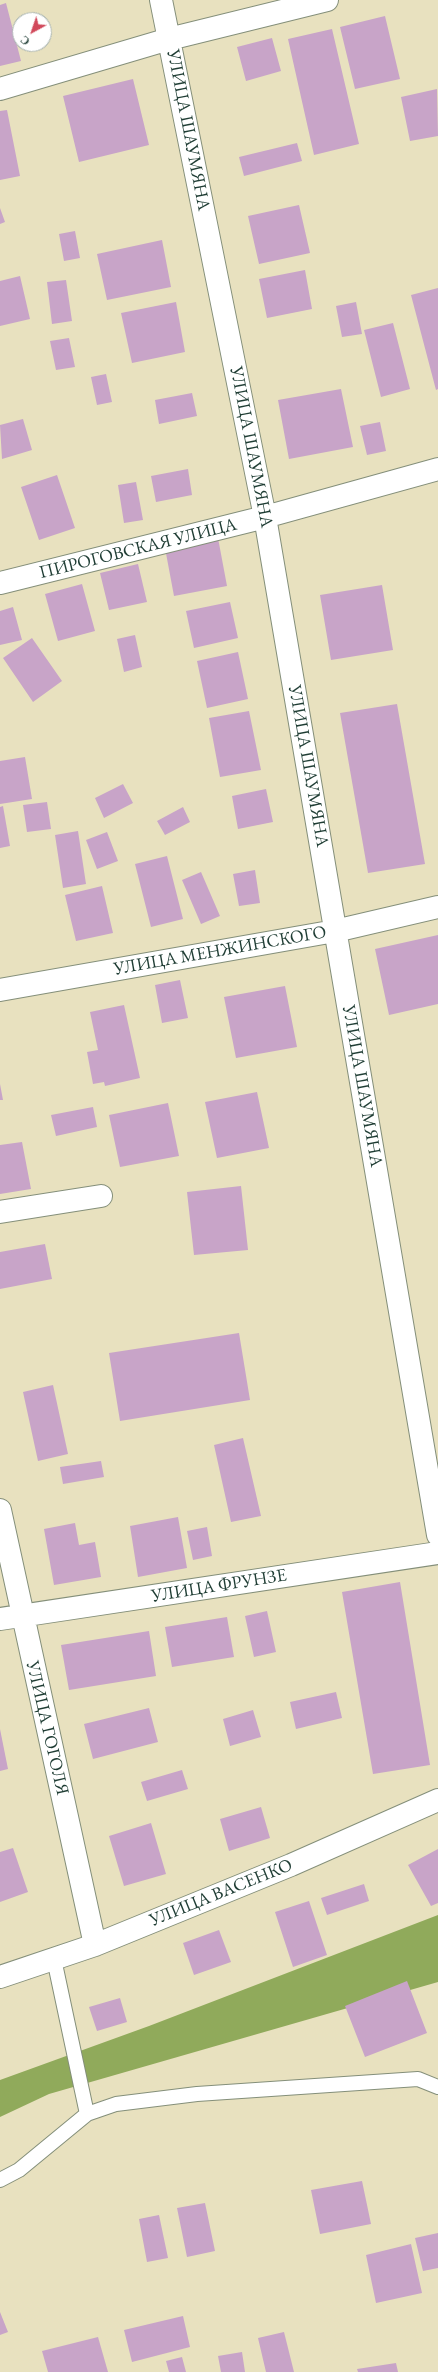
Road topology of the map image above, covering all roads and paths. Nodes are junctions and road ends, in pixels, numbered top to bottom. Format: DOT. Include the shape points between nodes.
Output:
graph roads {
  1 [pos="161,0"];
  2 [pos="327,0"];
  3 [pos="169,39"];
  4 [pos="0,89"];
  5 [pos="438,468"];
  6 [pos="265,517"];
  7 [pos="0,583"];
  8 [pos="438,907"];
  9 [pos="335,931"];
  10 [pos="0,990"];
  11 [pos="101,1196"];
  12 [pos="0,1212"];
  13 [pos="0,1510"];
  14 [pos="438,1536"];
  15 [pos="438,1553"];
  16 [pos="22,1616"];
  17 [pos="0,1619"];
  18 [pos="438,1800"];
  19 [pos="95,1945"];
  20 [pos="54,1959"];
  21 [pos="0,1977"];
  22 [pos="438,2087"];
  23 [pos="87,2114"];
  24 [pos="0,2180"];
  1 -- 3 [label="street, УЛИЦА ШАУМЯНА"];
  2 -- 3 [label="street"];
  3 -- 4 [label="street"];
  3 -- 6 [label="street, УЛИЦА ШАУМЯНА"];
  5 -- 6 [label="street, ПИРОГОВСКАЯ УЛИЦА"];
  6 -- 7 [label="street, ПИРОГОВСКАЯ УЛИЦА"];
  6 -- 9 [label="street, УЛИЦА ШАУМЯНА"];
  8 -- 9 [label="street, УЛИЦА МЕНЖИНСКОГО"];
  9 -- 10 [label="street, УЛИЦА МЕНЖИНСКОГО"];
  9 -- 14 [label="street, УЛИЦА ШАУМЯНА"];
  11 -- 12 [label="street"];
  13 -- 16 [label="street, УЛИЦА ГОГОЛЯ"];
  15 -- 16 [label="street, УЛИЦА ФРУНЗЕ"];
  16 -- 17 [label="street, УЛИЦА ФРУНЗЕ"];
  16 -- 19 [label="street, УЛИЦА ГОГОЛЯ"];
  18 -- 19 [label="street, УЛИЦА ВАСЕНКО" via="291,1865"];
  19 -- 20 [label="street, УЛИЦА ВАСЕНКО"];
  20 -- 21 [label="street, УЛИЦА ВАСЕНКО"];
  20 -- 23 [label="lane"];
  22 -- 23 [label="lane" via="418,2079 197,2094 116,2104"];
  23 -- 24 [label="lane" via="19,2170"];
}
